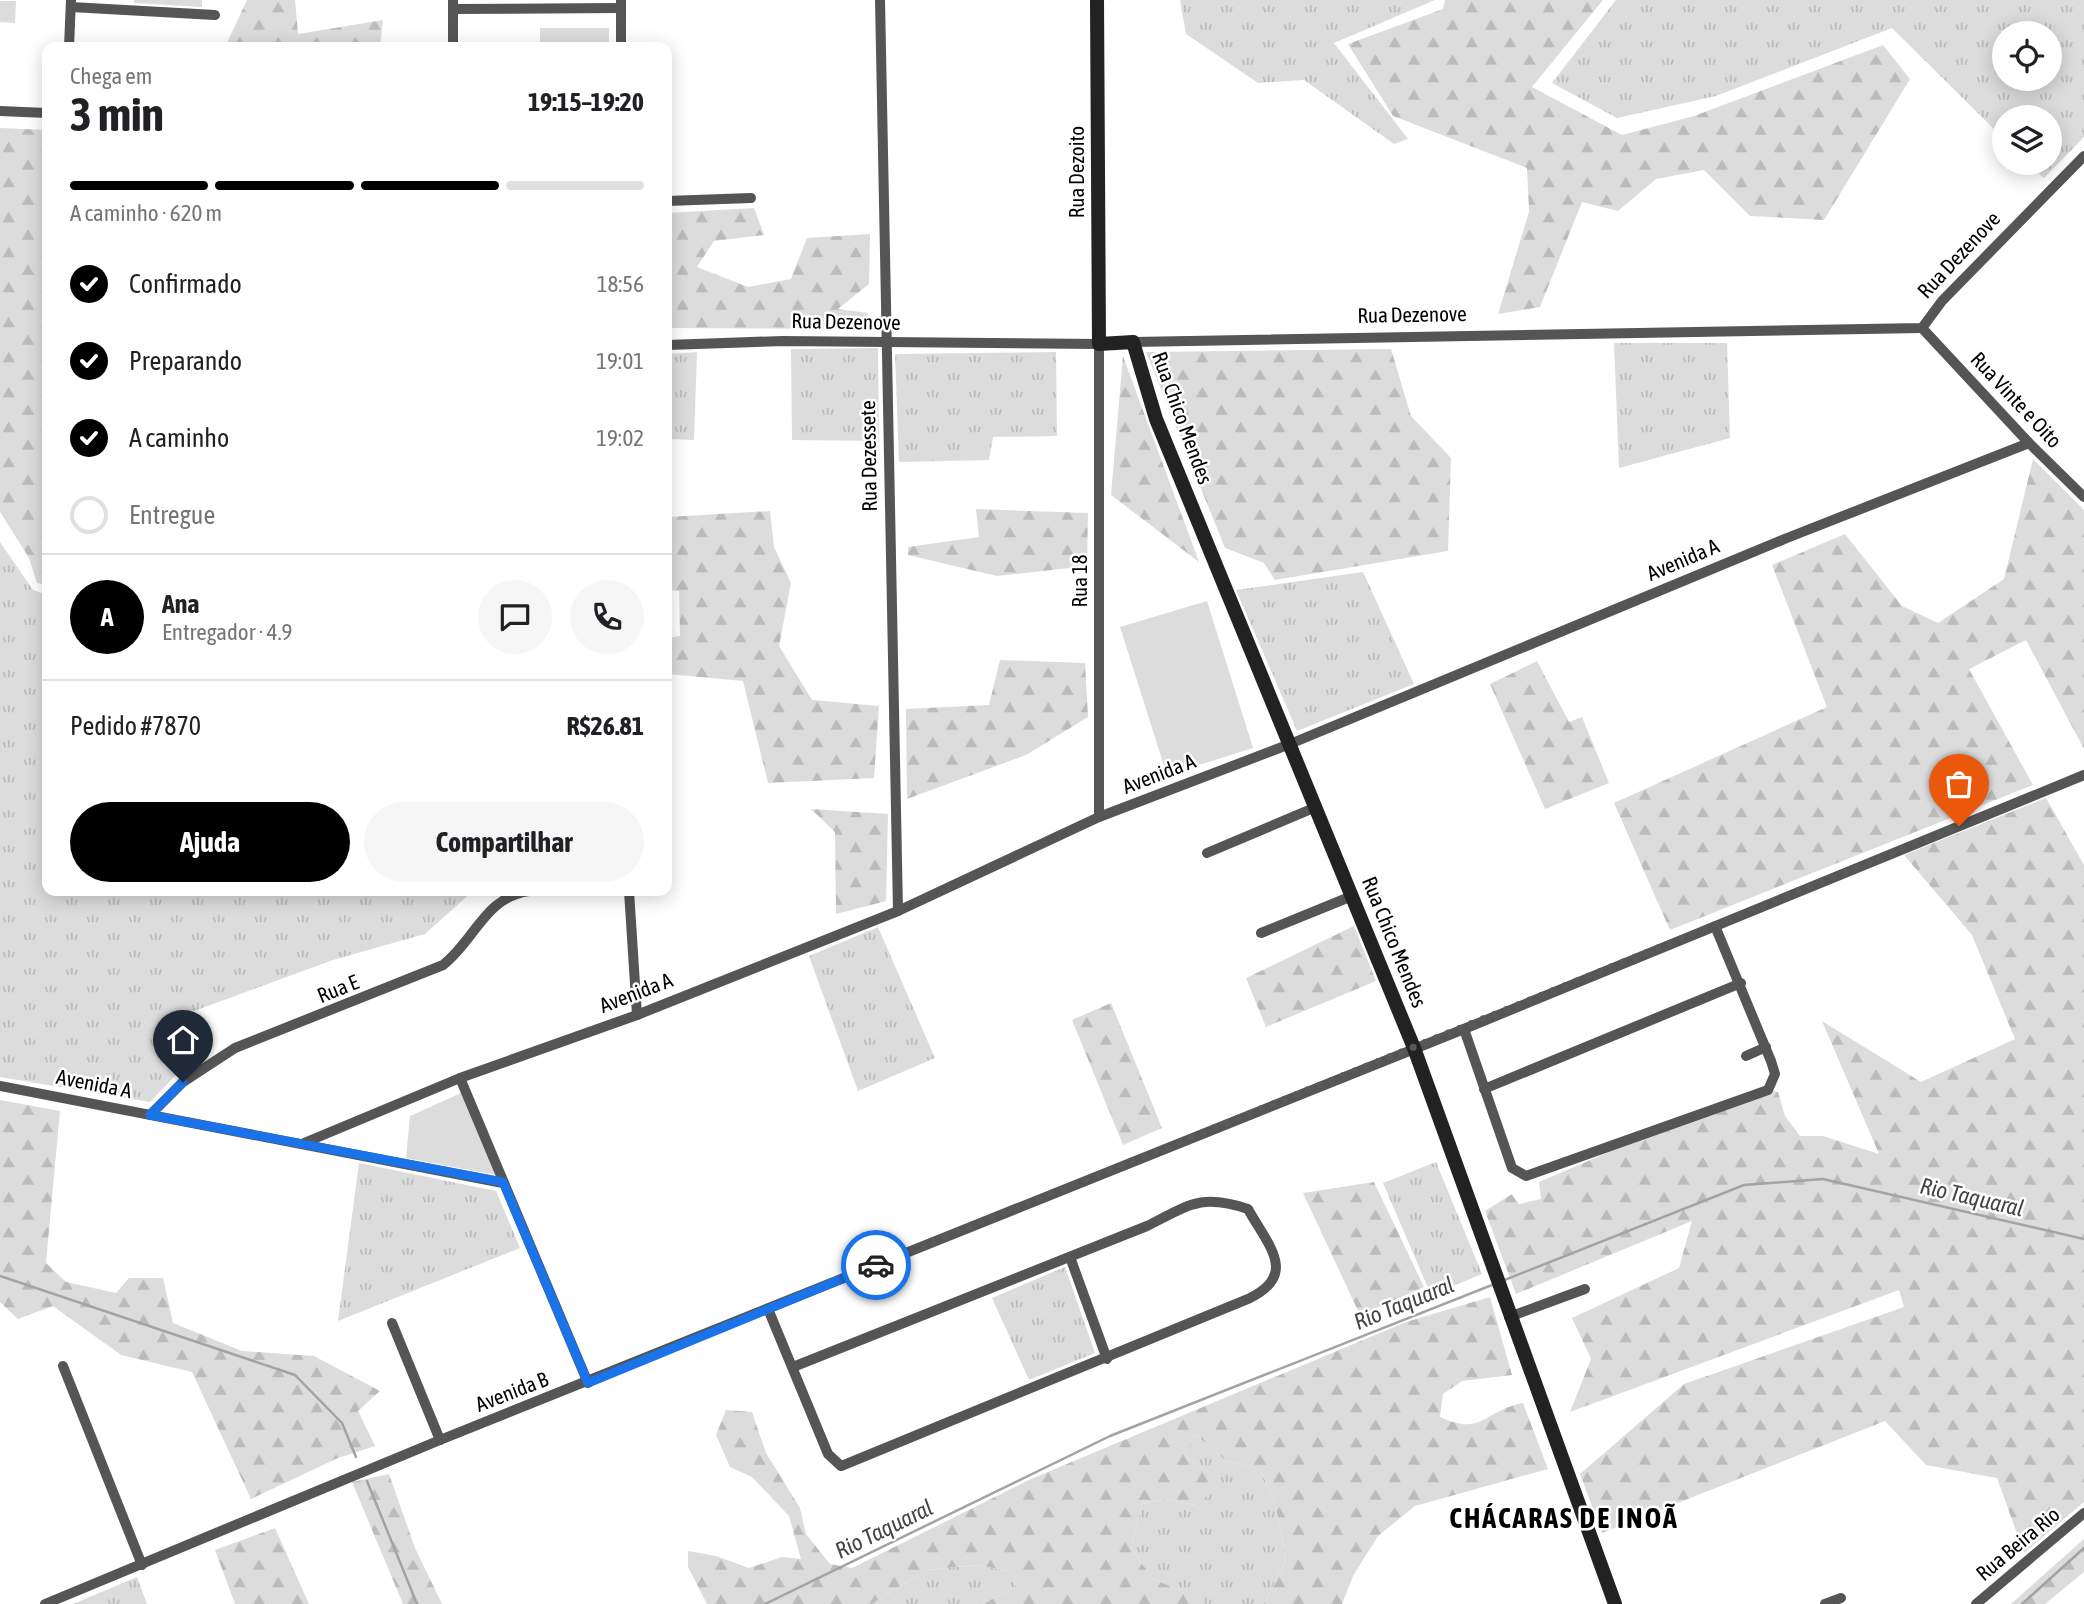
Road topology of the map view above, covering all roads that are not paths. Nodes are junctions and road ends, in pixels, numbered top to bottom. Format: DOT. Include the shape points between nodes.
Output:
graph roads {
  1 [pos="880,0"];
  2 [pos="1097,0"];
  3 [pos="71,4"];
  4 [pos="453,4"];
  5 [pos="621,4"];
  6 [pos="215,15"];
  7 [pos="69,42"];
  8 [pos="453,42"];
  9 [pos="621,42"];
  10 [pos="0,111"];
  11 [pos="42,113"];
  12 [pos="2084,156"];
  13 [pos="751,198"];
  14 [pos="672,201"];
  15 [pos="1922,328"];
  16 [pos="1133,342"];
  17 [pos="884,344"];
  18 [pos="1099,344"];
  19 [pos="672,345"];
  20 [pos="2029,443"];
  21 [pos="2084,497"];
  22 [pos="1290,744"];
  23 [pos="2084,775"];
  24 [pos="1316,807"];
  25 [pos="1099,817"];
  26 [pos="1207,853"];
  27 [pos="507,896"];
  28 [pos="630,896"];
  29 [pos="1352,896"];
  30 [pos="898,911"];
  31 [pos="1715,926"];
  32 [pos="1261,933"];
  33 [pos="1741,983"];
  34 [pos="638,1015"];
  35 [pos="1464,1029"];
  36 [pos="1766,1047"];
  37 [pos="1414,1048"];
  38 [pos="1746,1056"];
  39 [pos="460,1078"];
  40 [pos="0,1086"];
  41 [pos="1484,1089"];
  42 [pos="150,1115"];
  43 [pos="304,1143"];
  44 [pos="503,1182"];
  45 [pos="1070,1257"];
  46 [pos="1586,1289"];
  47 [pos="768,1309"];
  48 [pos="1509,1317"];
  49 [pos="392,1323"];
  50 [pos="1107,1359"];
  51 [pos="62,1366"];
  52 [pos="793,1367"];
  53 [pos="588,1383"];
  54 [pos="440,1440"];
  55 [pos="2084,1513"];
  56 [pos="142,1565"];
  57 [pos="1841,1598"];
  58 [pos="46,1604"];
  59 [pos="1615,1604"];
  60 [pos="1825,1604"];
  61 [pos="1976,1604"];
  1 -- 17 [label="street, Rua Dezessete"];
  2 -- 18 [label="main road, Rua Dezoito"];
  3 -- 6 [label="street"];
  3 -- 7 [label="street"];
  4 -- 5 [label="street"];
  4 -- 8 [label="street"];
  5 -- 9 [label="street"];
  10 -- 11 [label="street"];
  12 -- 15 [label="street, Rua Dezenove" via="1942,301"];
  13 -- 14 [label="street"];
  15 -- 16 [label="street, Rua Dezenove"];
  15 -- 20 [label="street, Rua Vinte e Oito"];
  16 -- 18 [label="main road, Rua Dezenove"];
  16 -- 22 [label="main road, Rua Chico Mendes" via="1156,419"];
  17 -- 18 [label="street, Rua Dezenove"];
  17 -- 19 [label="street, Rua Dezenove"];
  17 -- 30 [label="street, Rua Dezessete"];
  18 -- 25 [label="street, Rua 18"];
  20 -- 21 [label="street, Rua Vinte e Oito"];
  20 -- 22 [label="street, Avenida A"];
  22 -- 24 [label="main road, Rua Chico Mendes"];
  22 -- 25 [label="street, Avenida A"];
  23 -- 31 [label="street, Avenida B"];
  24 -- 26 [label="street"];
  24 -- 29 [label="main road, Rua Chico Mendes"];
  25 -- 30 [label="street, Avenida A"];
  27 -- 42 [label="street, Rua E" via="492,906 468,941 443,965 235,1048 183,1082"];
  28 -- 34 [label="street"];
  29 -- 32 [label="street"];
  29 -- 37 [label="main road, Rua Chico Mendes"];
  30 -- 34 [label="street, Avenida A"];
  31 -- 33 [label="street"];
  31 -- 35 [label="street, Avenida B"];
  33 -- 36 [label="street"];
  33 -- 41 [label="street"];
  34 -- 39 [label="street, Avenida A"];
  35 -- 37 [label="street, Avenida B"];
  35 -- 41 [label="street"];
  36 -- 38 [label="street"];
  36 -- 41 [label="street" via="1774,1074 1768,1090 1527,1176 1512,1168"];
  37 -- 47 [label="street, Avenida B"];
  37 -- 48 [label="main road, Rua Chico Mendes"];
  39 -- 43 [label="street, Avenida A"];
  39 -- 44 [label="street"];
  40 -- 42 [label="street, Avenida A"];
  42 -- 43 [label="street, Avenida A"];
  43 -- 44 [label="street, Avenida A"];
  44 -- 53 [label="street"];
  45 -- 50 [label="street"];
  45 -- 50 [label="street" via="1200,1200 1223,1200 1248,1209 1277,1264 1277,1276 1263,1292"];
  45 -- 52 [label="street"];
  46 -- 48 [label="street"];
  47 -- 52 [label="street"];
  47 -- 53 [label="street, Avenida B"];
  48 -- 59 [label="main road, Rua Chico Mendes"];
  49 -- 54 [label="street"];
  50 -- 52 [label="street" via="841,1466 828,1454"];
  51 -- 56 [label="street"];
  53 -- 54 [label="street, Avenida B"];
  54 -- 56 [label="street, Avenida B"];
  55 -- 61 [label="street, Rua Beira Rio"];
  56 -- 58 [label="street, Avenida B"];
  57 -- 60 [label="street"];
}
